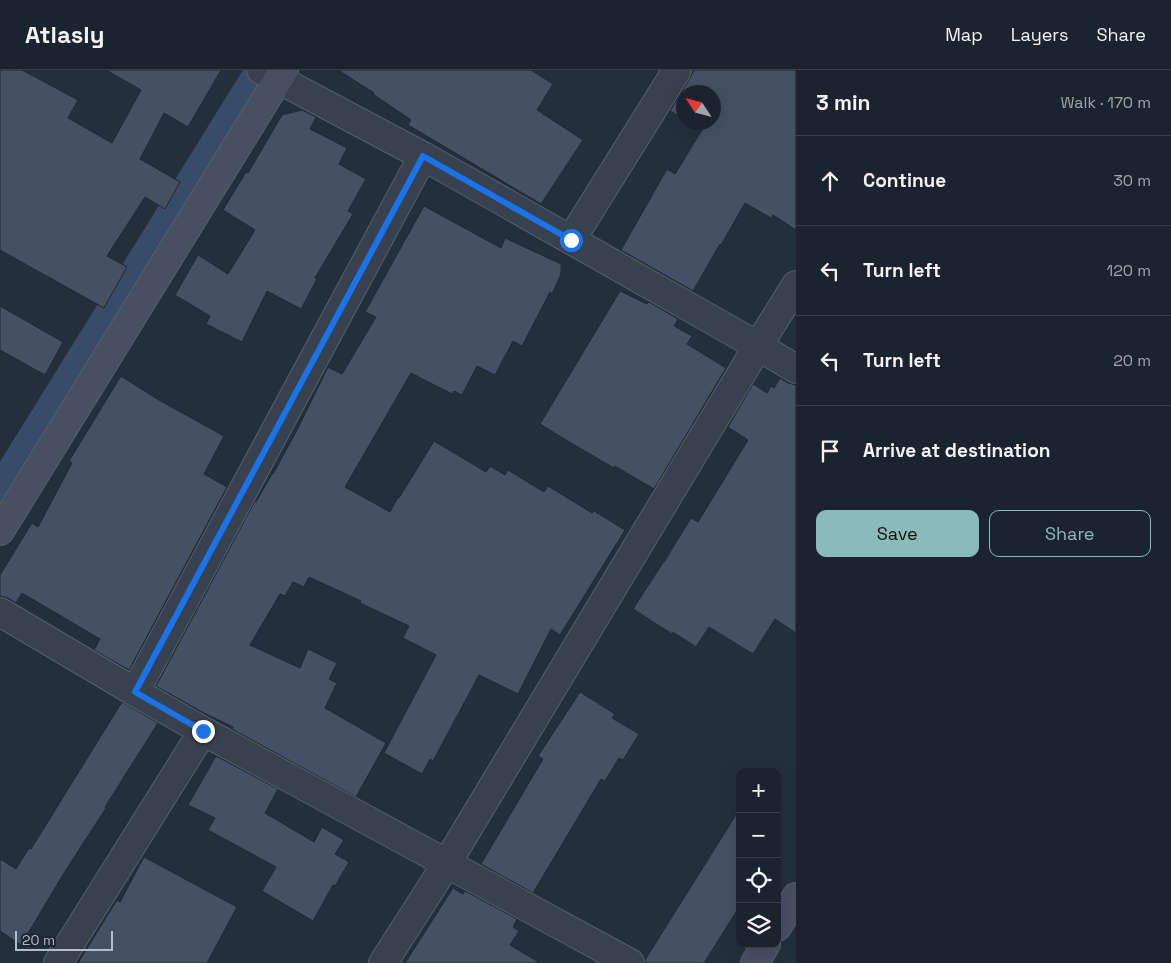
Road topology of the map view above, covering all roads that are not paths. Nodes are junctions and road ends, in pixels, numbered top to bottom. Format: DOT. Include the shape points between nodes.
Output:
graph roads {
  1 [pos="678,70"];
  2 [pos="274,73"];
  3 [pos="423,156"];
  4 [pos="571,240"];
  5 [pos="796,285"];
  6 [pos="758,346"];
  7 [pos="796,369"];
  8 [pos="0,531"];
  9 [pos="0,612"];
  10 [pos="135,692"];
  11 [pos="203,731"];
  12 [pos="447,863"];
  13 [pos="796,896"];
  14 [pos="781,920"];
  15 [pos="764,948"];
  16 [pos="58,963"];
  17 [pos="383,963"];
  18 [pos="630,963"];
  19 [pos="755,963"];
  1 -- 4 [label="street"];
  2 -- 3 [label="street"];
  2 -- 8 [label="street"];
  3 -- 4 [label="street"];
  3 -- 10 [label="street"];
  4 -- 6 [label="street"];
  5 -- 6 [label="street"];
  6 -- 7 [label="street"];
  6 -- 12 [label="street"];
  9 -- 10 [label="street"];
  10 -- 11 [label="street"];
  11 -- 12 [label="street"];
  11 -- 16 [label="street"];
  12 -- 17 [label="street"];
  12 -- 18 [label="street"];
  13 -- 14 [label="street"];
  15 -- 19 [label="street"];
}
